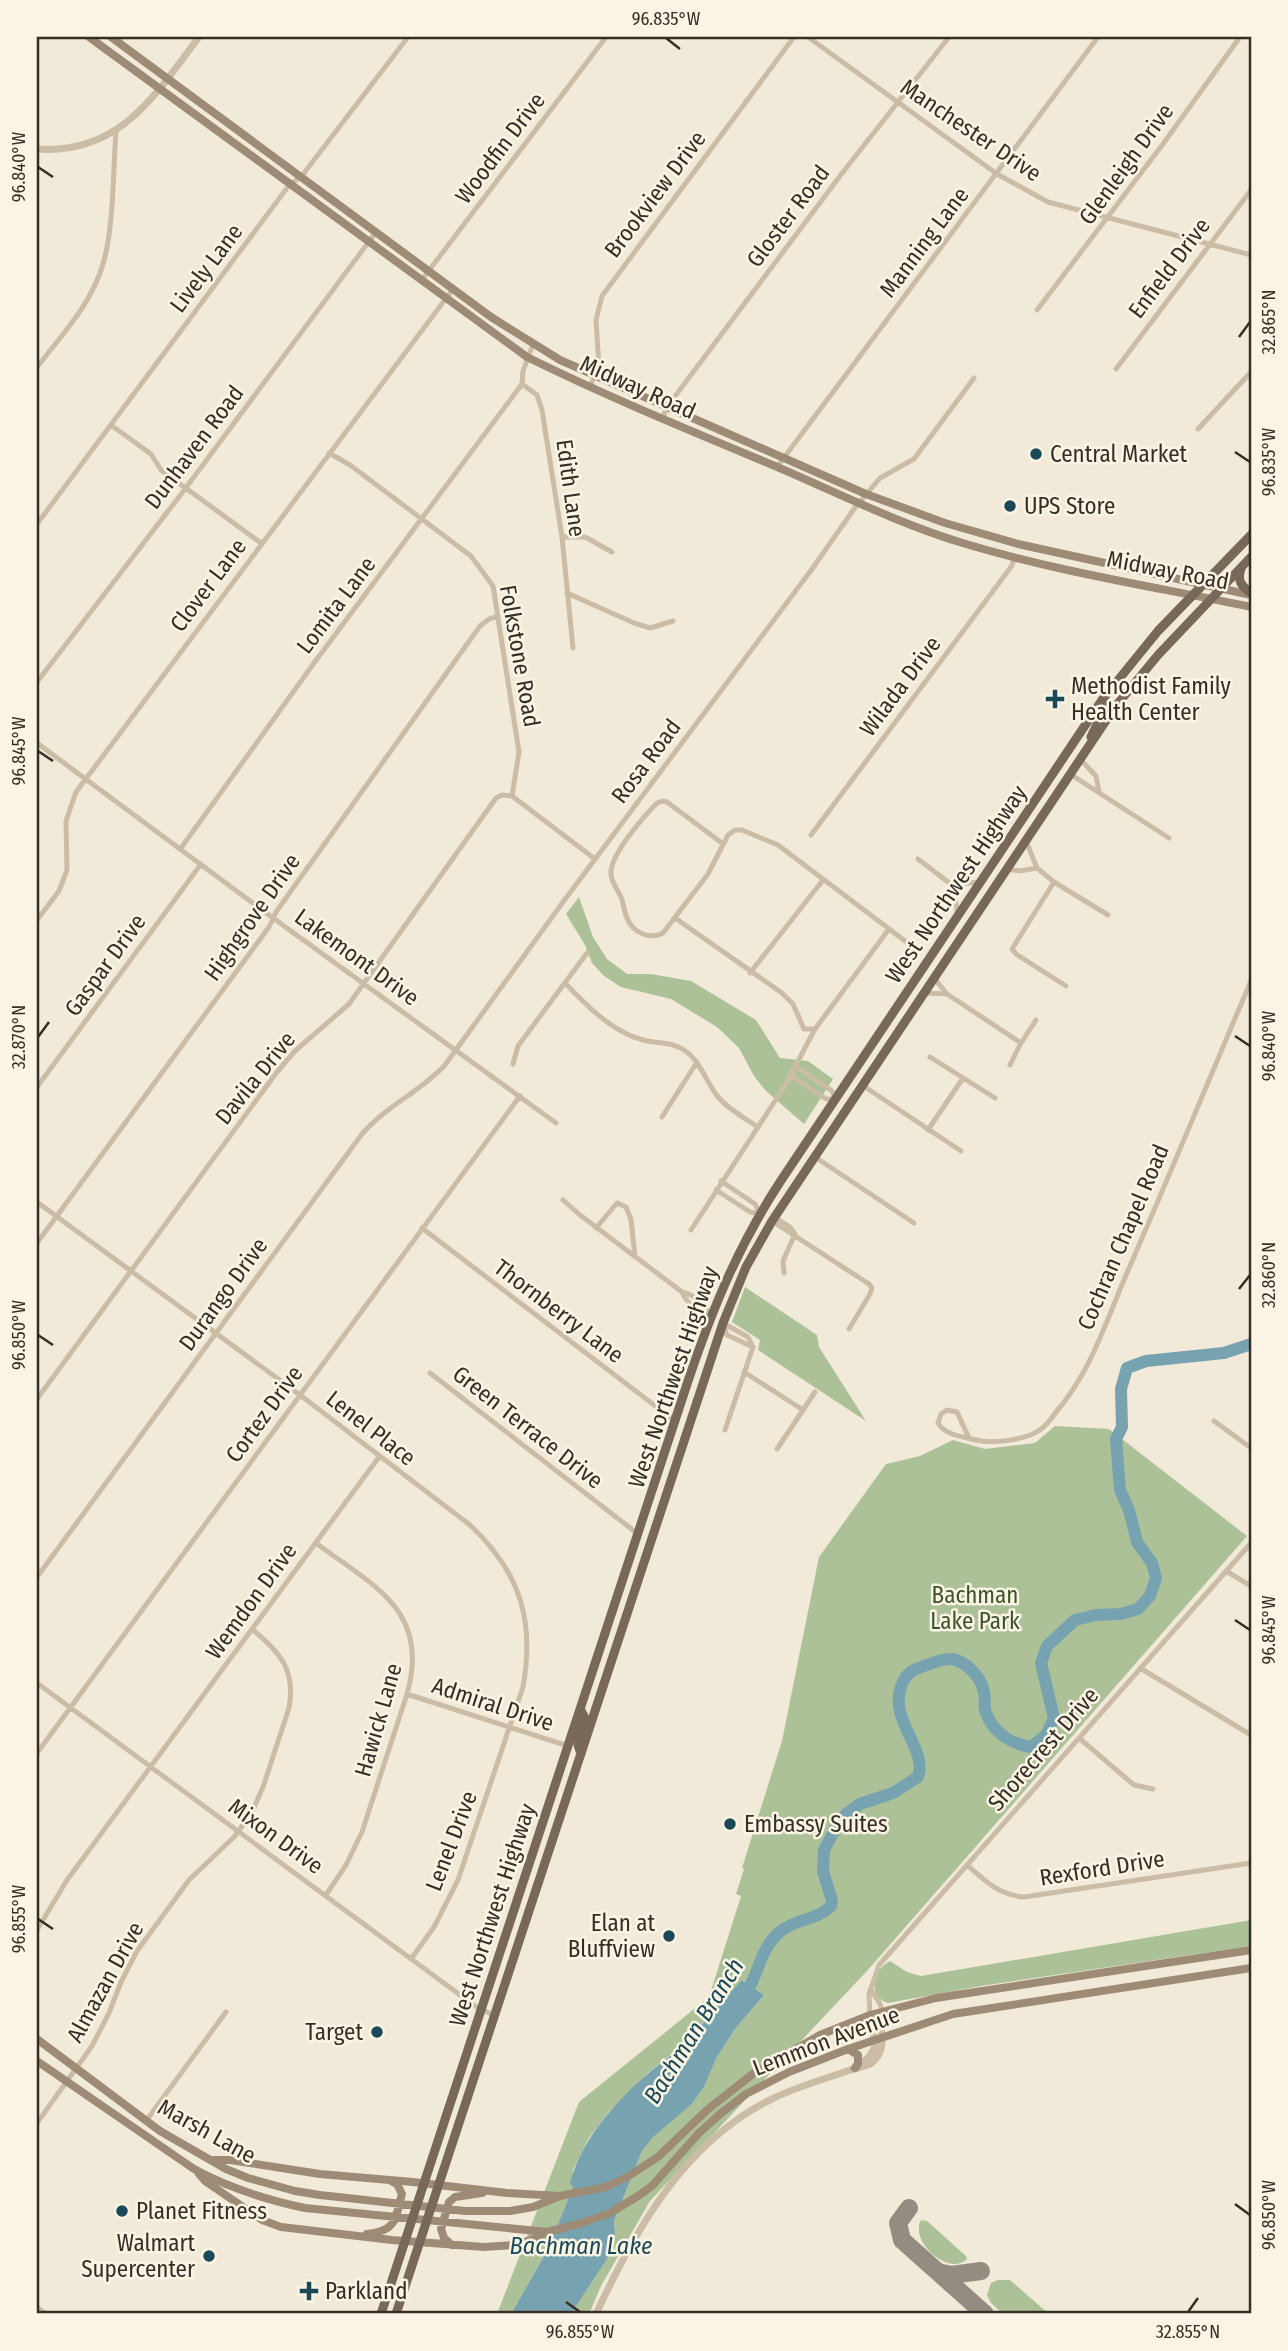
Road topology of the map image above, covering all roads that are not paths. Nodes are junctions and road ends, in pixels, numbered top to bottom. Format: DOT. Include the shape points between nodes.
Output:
graph roads {
  1 [pos="89,37"];
  2 [pos="111,37"];
  3 [pos="199,37"];
  4 [pos="408,37"];
  5 [pos="606,37"];
  6 [pos="794,37"];
  7 [pos="807,37"];
  8 [pos="949,37"];
  9 [pos="1098,37"];
  10 [pos="1240,37"];
  11 [pos="167,78"];
  12 [pos="160,89"];
  13 [pos="899,103"];
  14 [pos="116,131"];
  15 [pos="37,149"];
  16 [pos="997,174"];
  17 [pos="301,177"];
  18 [pos="290,184"];
  19 [pos="1251,190"];
  20 [pos="1108,218"];
  21 [pos="376,231"];
  22 [pos="368,242"];
  23 [pos="1208,244"];
  24 [pos="1251,255"];
  25 [pos="428,272"];
  26 [pos="421,281"];
  27 [pos="453,289"];
  28 [pos="446,298"];
  29 [pos="1037,310"];
  30 [pos="533,344"];
  31 [pos="527,357"];
  32 [pos="37,367"];
  33 [pos="1116,369"];
  34 [pos="1251,372"];
  35 [pos="595,373"];
  36 [pos="974,377"];
  37 [pos="522,384"];
  38 [pos="589,388"];
  39 [pos="667,407"];
  40 [pos="662,420"];
  41 [pos="111,425"];
  42 [pos="1198,429"];
  43 [pos="329,453"];
  44 [pos="784,457"];
  45 [pos="777,467"];
  46 [pos="185,489"];
  47 [pos="866,494"];
  48 [pos="857,504"];
  49 [pos="422,519"];
  50 [pos="37,524"];
  51 [pos="1251,535"];
  52 [pos="562,537"];
  53 [pos="261,543"];
  54 [pos="1018,544"];
  55 [pos="612,552"];
  56 [pos="1251,556"];
  57 [pos="1015,558"];
  58 [pos="1094,561"];
  59 [pos="1242,566"];
  60 [pos="1091,575"];
  61 [pos="1204,584"];
  62 [pos="1220,589"];
  63 [pos="567,593"];
  64 [pos="1194,594"];
  65 [pos="1251,594"];
  66 [pos="1211,598"];
  67 [pos="1251,607"];
  68 [pos="498,616"];
  69 [pos="673,621"];
  70 [pos="573,648"];
  71 [pos="37,682"];
  72 [pos="1102,700"];
  73 [pos="37,743"];
  74 [pos="1089,745"];
  75 [pos="1080,759"];
  76 [pos="1058,766"];
  77 [pos="1070,774"];
  78 [pos="86,779"];
  79 [pos="1099,792"];
  80 [pos="512,796"];
  81 [pos="811,835"];
  82 [pos="1169,838"];
  83 [pos="1026,841"];
  84 [pos="722,843"];
  85 [pos="181,848"];
  86 [pos="595,859"];
  87 [pos="918,859"];
  88 [pos="201,864"];
  89 [pos="1037,868"];
  90 [pos="1007,869"];
  91 [pos="822,880"];
  92 [pos="982,881"];
  93 [pos="1054,882"];
  94 [pos="956,888"];
  95 [pos="1108,915"];
  96 [pos="958,916"];
  97 [pos="273,918"];
  98 [pos="675,918"];
  99 [pos="37,920"];
  100 [pos="889,929"];
  101 [pos="917,950"];
  102 [pos="587,953"];
  103 [pos="750,972"];
  104 [pos="934,978"];
  105 [pos="1251,981"];
  106 [pos="565,983"];
  107 [pos="364,984"];
  108 [pos="1066,986"];
  109 [pos="924,993"];
  110 [pos="947,994"];
  111 [pos="1036,1020"];
  112 [pos="815,1029"];
  113 [pos="1021,1043"];
  114 [pos="456,1050"];
  115 [pos="930,1057"];
  116 [pos="697,1062"];
  117 [pos="513,1064"];
  118 [pos="1010,1065"];
  119 [pos="795,1066"];
  120 [pos="790,1075"];
  121 [pos="963,1078"];
  122 [pos="862,1085"];
  123 [pos="37,1087"];
  124 [pos="520,1096"];
  125 [pos="995,1098"];
  126 [pos="836,1099"];
  127 [pos="848,1107"];
  128 [pos="662,1117"];
  129 [pos="556,1123"];
  130 [pos="758,1127"];
  131 [pos="928,1129"];
  132 [pos="961,1152"];
  133 [pos="815,1157"];
  134 [pos="721,1181"];
  135 [pos="716,1190"];
  136 [pos="563,1200"];
  137 [pos="37,1202"];
  138 [pos="760,1214"];
  139 [pos="57,1216"];
  140 [pos="772,1221"];
  141 [pos="914,1223"];
  142 [pos="422,1228"];
  143 [pos="596,1228"];
  144 [pos="691,1230"];
  145 [pos="795,1234"];
  146 [pos="37,1243"];
  147 [pos="635,1257"];
  148 [pos="131,1271"];
  149 [pos="784,1273"];
  150 [pos="710,1316"];
  151 [pos="723,1323"];
  152 [pos="849,1329"];
  153 [pos="216,1333"];
  154 [pos="744,1335"];
  155 [pos="740,1342"];
  156 [pos="753,1347"];
  157 [pos="744,1372"];
  158 [pos="430,1373"];
  159 [pos="815,1392"];
  160 [pos="300,1395"];
  161 [pos="37,1399"];
  162 [pos="803,1410"];
  163 [pos="675,1421"];
  164 [pos="1214,1421"];
  165 [pos="689,1426"];
  166 [pos="726,1430"];
  167 [pos="970,1438"];
  168 [pos="1251,1448"];
  169 [pos="777,1449"];
  170 [pos="379,1457"];
  171 [pos="638,1534"];
  172 [pos="651,1540"];
  173 [pos="316,1543"];
  174 [pos="1251,1543"];
  175 [pos="1226,1571"];
  176 [pos="37,1577"];
  177 [pos="1251,1586"];
  178 [pos="252,1629"];
  179 [pos="1140,1668"];
  180 [pos="593,1671"];
  181 [pos="607,1676"];
  182 [pos="37,1683"];
  183 [pos="407,1694"];
  184 [pos="70,1707"];
  185 [pos="580,1709"];
  186 [pos="510,1728"];
  187 [pos="1251,1735"];
  188 [pos="1079,1738"];
  189 [pos="568,1746"];
  190 [pos="37,1753"];
  191 [pos="582,1754"];
  192 [pos="151,1767"];
  193 [pos="1153,1788"];
  194 [pos="239,1831"];
  195 [pos="1251,1863"];
  196 [pos="967,1865"];
  197 [pos="528,1868"];
  198 [pos="543,1872"];
  199 [pos="326,1895"];
  200 [pos="37,1930"];
  201 [pos="1251,1950"];
  202 [pos="1226,1954"];
  203 [pos="411,1959"];
  204 [pos="1251,1968"];
  205 [pos="1230,1971"];
  206 [pos="871,1986"];
  207 [pos="482,2009"];
  208 [pos="226,2012"];
  209 [pos="881,2012"];
  210 [pos="495,2015"];
  211 [pos="870,2015"];
  212 [pos="879,2038"];
  213 [pos="37,2039"];
  214 [pos="848,2049"];
  215 [pos="37,2060"];
  216 [pos="77,2068"];
  217 [pos="855,2068"];
  218 [pos="66,2082"];
  219 [pos="455,2090"];
  220 [pos="470,2094"];
  221 [pos="146,2121"];
  222 [pos="37,2123"];
  223 [pos="138,2131"];
  224 [pos="212,2160"];
  225 [pos="194,2169"];
  226 [pos="386,2179"];
  227 [pos="424,2184"];
  228 [pos="440,2186"];
  229 [pos="488,2191"];
  230 [pos="561,2196"];
  231 [pos="465,2211"];
  232 [pos="459,2224"];
  233 [pos="549,2232"];
  234 [pos="351,2235"];
  235 [pos="404,2241"];
  236 [pos="420,2242"];
  237 [pos="452,2245"];
  238 [pos="37,2307"];
  239 [pos="46,2314"];
  240 [pos="381,2314"];
  241 [pos="396,2314"];
  242 [pos="596,2314"];
  1 -- 12 [label="main road, Midway Road"];
  2 -- 11 [label="main road, Midway Road"];
  3 -- 11 [label="street"];
  4 -- 17 [label="street, Lively Lane"];
  5 -- 25 [label="street, Woodfin Drive"];
  6 -- 35 [label="street, Brookview Drive" via="602,296 596,320 600,356"];
  7 -- 13 [label="street, Manchester Drive"];
  8 -- 13 [label="street, Gloster Road"];
  9 -- 16 [label="street, Manning Lane"];
  10 -- 20 [label="street, Glenleigh Drive"];
  11 -- 12 [label="street"];
  11 -- 17 [label="main road, Midway Road"];
  12 -- 14 [label="street" via="141,112"];
  12 -- 18 [label="main road, Midway Road"];
  13 -- 16 [label="street, Manchester Drive"];
  13 -- 39 [label="street, Gloster Road"];
  14 -- 15 [label="street" via="62,149"];
  14 -- 32 [label="street" via="103,264 80,309"];
  16 -- 20 [label="street, Manchester Drive" via="1048,202"];
  16 -- 44 [label="street, Manning Lane"];
  17 -- 18 [label="street, Lively Lane"];
  17 -- 21 [label="main road, Midway Road"];
  18 -- 22 [label="main road, Midway Road"];
  18 -- 41 [label="street, Lively Lane"];
  19 -- 23 [label="street, Enfield Drive"];
  20 -- 23 [label="street, Manchester Drive"];
  20 -- 29 [label="street, Glenleigh Drive"];
  21 -- 22 [label="street, Dunhaven Road"];
  21 -- 25 [label="main road, Midway Road"];
  22 -- 26 [label="main road, Midway Road"];
  22 -- 46 [label="street, Dunhaven Road"];
  23 -- 24 [label="street, Manchester Drive"];
  23 -- 33 [label="street, Enfield Drive"];
  25 -- 26 [label="street, Woodfin Drive"];
  25 -- 27 [label="main road, Midway Road"];
  26 -- 28 [label="main road, Midway Road"];
  27 -- 28 [label="street, Clover Lane"];
  27 -- 30 [label="main road, Midway Road"];
  28 -- 31 [label="main road, Midway Road"];
  28 -- 43 [label="street, Clover Lane"];
  30 -- 31 [label="street"];
  30 -- 35 [label="main road, Midway Road"];
  31 -- 37 [label="street"];
  31 -- 38 [label="main road, Midway Road"];
  34 -- 42 [label="street"];
  35 -- 38 [label="street, Brookview Drive"];
  35 -- 39 [label="main road, Midway Road"];
  36 -- 47 [label="street, Rosa Road" via="914,459 880,478"];
  37 -- 49 [label="street, Lomita Lane"];
  37 -- 52 [label="street, Edith Lane" via="537,395 542,410"];
  38 -- 40 [label="main road, Midway Road"];
  39 -- 40 [label="street, Gloster Road"];
  39 -- 44 [label="main road, Midway Road"];
  40 -- 45 [label="main road, Midway Road"];
  41 -- 46 [label="street" via="151,454 161,470"];
  41 -- 50 [label="street, Lively Lane"];
  43 -- 49 [label="street, Folkstone Road"];
  43 -- 53 [label="street, Clover Lane"];
  44 -- 45 [label="street, Manning Lane"];
  44 -- 47 [label="main road, Midway Road"];
  45 -- 48 [label="main road, Midway Road"];
  46 -- 53 [label="street"];
  46 -- 71 [label="street, Dunhaven Road"];
  47 -- 48 [label="street, Rosa Road"];
  47 -- 54 [label="main road, Midway Road"];
  48 -- 57 [label="main road, Midway Road"];
  48 -- 86 [label="street, Rosa Road"];
  49 -- 68 [label="street, Folkstone Road" via="471,556 485,573 493,586"];
  49 -- 85 [label="street, Lomita Lane"];
  51 -- 61 [label="main road, West Northwest Highway"];
  52 -- 55 [label="street" via="585,537"];
  52 -- 63 [label="street, Edith Lane"];
  53 -- 78 [label="street, Clover Lane"];
  54 -- 57 [label="main road"];
  54 -- 58 [label="main road, Midway Road"];
  56 -- 59 [label="main road, West Northwest Highway"];
  57 -- 60 [label="main road, Midway Road"];
  57 -- 81 [label="street, Wilada Drive"];
  58 -- 60 [label="main road"];
  58 -- 61 [label="main road, Midway Road"];
  59 -- 62 [label="main road, West Northwest Highway"];
  59 -- 65 [label="main road" via="1241,583"];
  60 -- 64 [label="main road, Midway Road"];
  61 -- 62 [label="main road, Midway Road"];
  61 -- 64 [label="main road, West Northwest Highway"];
  62 -- 65 [label="main road, Midway Road"];
  62 -- 66 [label="main road, West Northwest Highway"];
  63 -- 69 [label="street" via="650,628"];
  63 -- 70 [label="street, Edith Lane"];
  64 -- 66 [label="main road, Midway Road"];
  64 -- 72 [label="main road, West Northwest Highway"];
  66 -- 67 [label="main road, Midway Road"];
  66 -- 74 [label="main road, West Northwest Highway" via="1135,681"];
  68 -- 80 [label="street, Folkstone Road" via="519,752"];
  68 -- 97 [label="street, Highgrove Drive" via="480,626"];
  72 -- 74 [label="main road" via="1105,707"];
  72 -- 76 [label="main road, West Northwest Highway"];
  73 -- 78 [label="street, Lakemont Drive"];
  74 -- 75 [label="main road, West Northwest Highway"];
  75 -- 77 [label="main road, West Northwest Highway"];
  75 -- 79 [label="street" via="1096,776"];
  76 -- 77 [label="main road"];
  76 -- 92 [label="main road, West Northwest Highway"];
  77 -- 79 [label="street"];
  77 -- 83 [label="main road, West Northwest Highway"];
  78 -- 85 [label="street, Lakemont Drive"];
  78 -- 99 [label="street, Clover Lane" via="66,821 67,870 59,891"];
  79 -- 82 [label="street"];
  80 -- 86 [label="street"];
  80 -- 107 [label="street, Davila Drive" via="496,798"];
  83 -- 89 [label="street"];
  83 -- 90 [label="main road, West Northwest Highway"];
  84 -- 91 [label="street" via="735,830 747,832 778,845"];
  84 -- 98 [label="street" via="708,874"];
  84 -- 98 [label="street" via="663,801 649,811 618,853 611,880 632,926 655,937"];
  85 -- 88 [label="street, Lakemont Drive"];
  86 -- 114 [label="street, Rosa Road"];
  87 -- 94 [label="street"];
  88 -- 97 [label="street, Lakemont Drive"];
  88 -- 123 [label="street, Gaspar Drive"];
  89 -- 90 [label="street"];
  89 -- 93 [label="street"];
  90 -- 104 [label="main road, West Northwest Highway"];
  91 -- 100 [label="street"];
  91 -- 103 [label="street"];
  92 -- 94 [label="street"];
  92 -- 96 [label="main road, West Northwest Highway"];
  93 -- 95 [label="street"];
  93 -- 108 [label="street" via="1012,949"];
  94 -- 96 [label="street"];
  96 -- 126 [label="main road, West Northwest Highway"];
  97 -- 107 [label="street, Lakemont Drive"];
  97 -- 139 [label="street, Highgrove Drive"];
  98 -- 103 [label="street"];
  100 -- 101 [label="street"];
  100 -- 112 [label="street"];
  102 -- 106 [label="street"];
  103 -- 112 [label="street" via="793,1004 804,1029"];
  104 -- 109 [label="main road, West Northwest Highway"];
  104 -- 110 [label="street"];
  105 -- 167 [label="street, Cochran Chapel Road" via="1093,1354 1073,1391 1032,1435 986,1442"];
  106 -- 116 [label="street" via="626,1033 681,1048"];
  106 -- 117 [label="street" via="519,1046"];
  107 -- 114 [label="street, Lakemont Drive"];
  107 -- 148 [label="street, Davila Drive" via="277,1072"];
  109 -- 110 [label="street"];
  109 -- 122 [label="main road, West Northwest Highway"];
  110 -- 113 [label="street"];
  111 -- 113 [label="street"];
  112 -- 119 [label="street"];
  113 -- 118 [label="street"];
  114 -- 124 [label="street, Lakemont Drive"];
  114 -- 153 [label="street, Durango Drive" via="432,1078 373,1121"];
  115 -- 121 [label="street"];
  116 -- 128 [label="street"];
  116 -- 130 [label="street" via="719,1098"];
  119 -- 120 [label="street"];
  119 -- 126 [label="street" via="832,1091"];
  120 -- 126 [label="street" via="826,1099"];
  120 -- 130 [label="street"];
  121 -- 125 [label="street"];
  121 -- 131 [label="street"];
  122 -- 127 [label="main road, West Northwest Highway"];
  122 -- 131 [label="street"];
  124 -- 129 [label="street, Lakemont Drive"];
  124 -- 142 [label="street, Cortez Drive"];
  126 -- 127 [label="main road"];
  126 -- 138 [label="main road, West Northwest Highway"];
  127 -- 133 [label="main road, West Northwest Highway"];
  130 -- 134 [label="street"];
  131 -- 132 [label="street"];
  133 -- 140 [label="main road, West Northwest Highway"];
  133 -- 141 [label="street"];
  134 -- 135 [label="street"];
  134 -- 138 [label="street" via="755,1204"];
  135 -- 138 [label="street"];
  135 -- 144 [label="street"];
  136 -- 143 [label="street"];
  137 -- 139 [label="street, Lenel Place"];
  138 -- 140 [label="main road"];
  138 -- 150 [label="main road, West Northwest Highway"];
  139 -- 146 [label="street, Highgrove Drive"];
  139 -- 148 [label="street, Lenel Place"];
  140 -- 145 [label="street"];
  140 -- 151 [label="main road, West Northwest Highway" via="746,1267"];
  142 -- 160 [label="street, Cortez Drive"];
  142 -- 163 [label="street, Thornberry Lane"];
  143 -- 147 [label="street"];
  143 -- 147 [label="street" via="617,1203 626,1206"];
  145 -- 149 [label="street" via="783,1261"];
  145 -- 152 [label="street" via="872,1288"];
  147 -- 150 [label="street" via="706,1306"];
  148 -- 153 [label="street, Lenel Place"];
  148 -- 161 [label="street, Davila Drive"];
  150 -- 151 [label="main road"];
  150 -- 163 [label="main road, West Northwest Highway"];
  151 -- 154 [label="street"];
  151 -- 155 [label="street" via="727,1335"];
  151 -- 165 [label="main road, West Northwest Highway"];
  153 -- 160 [label="street, Lenel Place"];
  153 -- 176 [label="street, Durango Drive"];
  154 -- 155 [label="street"];
  154 -- 156 [label="street"];
  155 -- 156 [label="street"];
  156 -- 157 [label="street"];
  157 -- 162 [label="street"];
  157 -- 166 [label="street"];
  158 -- 171 [label="street, Green Terrace Drive"];
  159 -- 162 [label="street"];
  160 -- 170 [label="street, Lenel Place"];
  160 -- 184 [label="street, Cortez Drive"];
  162 -- 169 [label="street"];
  163 -- 165 [label="main road"];
  163 -- 171 [label="main road, West Northwest Highway"];
  164 -- 168 [label="street"];
  165 -- 172 [label="main road, West Northwest Highway"];
  167 -- 167 [label="street, Cochran Chapel Road" via="957,1412 941,1414 941,1428"];
  170 -- 173 [label="street, Wemdon Drive"];
  170 -- 186 [label="street, Lenel Place" via="470,1525 513,1580 526,1621 527,1663"];
  171 -- 172 [label="main road"];
  171 -- 180 [label="main road, West Northwest Highway"];
  172 -- 181 [label="main road, West Northwest Highway"];
  173 -- 178 [label="street, Wemdon Drive"];
  173 -- 183 [label="street, Hawick Lane" via="385,1594 401,1612 413,1651"];
  174 -- 175 [label="street, Shorecrest Drive"];
  175 -- 177 [label="street"];
  175 -- 179 [label="street, Shorecrest Drive"];
  178 -- 192 [label="street, Wemdon Drive"];
  178 -- 194 [label="street, Almazan Drive" via="281,1657 292,1693 263,1787"];
  179 -- 187 [label="street"];
  179 -- 188 [label="street, Shorecrest Drive"];
  180 -- 181 [label="main road"];
  180 -- 185 [label="main road, West Northwest Highway"];
  181 -- 191 [label="main road, West Northwest Highway"];
  182 -- 184 [label="street, Mixon Drive"];
  183 -- 186 [label="street, Admiral Drive"];
  183 -- 199 [label="street, Hawick Lane" via="362,1832"];
  184 -- 190 [label="street, Cortez Drive"];
  184 -- 192 [label="street, Mixon Drive"];
  185 -- 189 [label="main road, West Northwest Highway"];
  185 -- 191 [label="main road" via="584,1716 578,1745"];
  186 -- 189 [label="street, Admiral Drive"];
  186 -- 203 [label="street, Lenel Drive" via="458,1880"];
  188 -- 193 [label="street" via="1134,1785"];
  188 -- 196 [label="street, Shorecrest Drive"];
  189 -- 197 [label="main road, West Northwest Highway"];
  191 -- 198 [label="main road, West Northwest Highway"];
  192 -- 194 [label="street, Mixon Drive"];
  192 -- 200 [label="street, Wemdon Drive" via="67,1880"];
  194 -- 199 [label="street, Mixon Drive"];
  194 -- 216 [label="street, Almazan Drive" via="188,1880 137,1951 101,2031"];
  195 -- 196 [label="street, Rexford Drive" via="1024,1897 998,1891"];
  196 -- 206 [label="street, Shorecrest Drive" via="879,1965"];
  197 -- 198 [label="main road"];
  197 -- 207 [label="main road, West Northwest Highway"];
  198 -- 210 [label="main road, West Northwest Highway"];
  199 -- 203 [label="street, Mixon Drive"];
  201 -- 202 [label="main road, Lemmon Avenue"];
  202 -- 205 [label="main road"];
  202 -- 209 [label="main road, Lemmon Avenue" via="936,1998"];
  203 -- 207 [label="street, Mixon Drive"];
  204 -- 205 [label="main road, Lemmon Avenue"];
  205 -- 212 [label="main road, Lemmon Avenue" via="967,2011"];
  206 -- 209 [label="street"];
  206 -- 211 [label="street, Shorecrest Drive"];
  207 -- 210 [label="street, Mixon Drive"];
  207 -- 219 [label="main road, West Northwest Highway"];
  208 -- 221 [label="street"];
  209 -- 211 [label="main road, Lemmon Avenue"];
  209 -- 212 [label="street"];
  210 -- 220 [label="main road, West Northwest Highway"];
  211 -- 212 [label="street, Shorecrest Drive"];
  211 -- 230 [label="main road, Lemmon Avenue" via="800,2045 754,2073 646,2166 606,2187"];
  212 -- 214 [label="main road, Lemmon Avenue"];
  212 -- 217 [label="street" via="882,2051 877,2059"];
  213 -- 216 [label="main road, Marsh Lane"];
  214 -- 217 [label="main road" via="858,2055"];
  214 -- 233 [label="main road, Lemmon Avenue" via="746,2094 698,2134 652,2186 628,2203 592,2220"];
  215 -- 218 [label="main road, Marsh Lane"];
  216 -- 218 [label="street, Almazan Drive"];
  216 -- 221 [label="main road, Marsh Lane"];
  217 -- 242 [label="street" via="773,2098 710,2140 654,2207"];
  218 -- 222 [label="street, Almazan Drive"];
  218 -- 223 [label="main road, Marsh Lane"];
  219 -- 220 [label="main road"];
  219 -- 227 [label="main road, West Northwest Highway"];
  220 -- 228 [label="main road, West Northwest Highway"];
  221 -- 223 [label="main road"];
  221 -- 224 [label="main road, Marsh Lane"];
  223 -- 225 [label="main road, Marsh Lane"];
  224 -- 226 [label="main road"];
  224 -- 231 [label="main road, Marsh Lane" via="226,2169 295,2191"];
  225 -- 232 [label="main road, Marsh Lane" via="267,2199 306,2208"];
  225 -- 234 [label="main road" via="262,2220"];
  226 -- 227 [label="main road"];
  226 -- 234 [label="main road" via="397,2184 402,2194 394,2223 385,2231"];
  227 -- 228 [label="main road"];
  227 -- 235 [label="main road, West Northwest Highway"];
  228 -- 229 [label="main road"];
  228 -- 236 [label="main road, West Northwest Highway"];
  229 -- 230 [label="main road"];
  229 -- 237 [label="main road" via="449,2202 441,2229"];
  230 -- 231 [label="main road, Lemmon Avenue" via="510,2211"];
  232 -- 233 [label="main road, Lemmon Avenue"];
  233 -- 237 [label="main road" via="514,2245"];
  234 -- 235 [label="main road"];
  235 -- 236 [label="main road"];
  235 -- 240 [label="main road, West Northwest Highway"];
  236 -- 237 [label="main road"];
  236 -- 241 [label="main road, West Northwest Highway"];
  238 -- 239 [label="street"];
}
